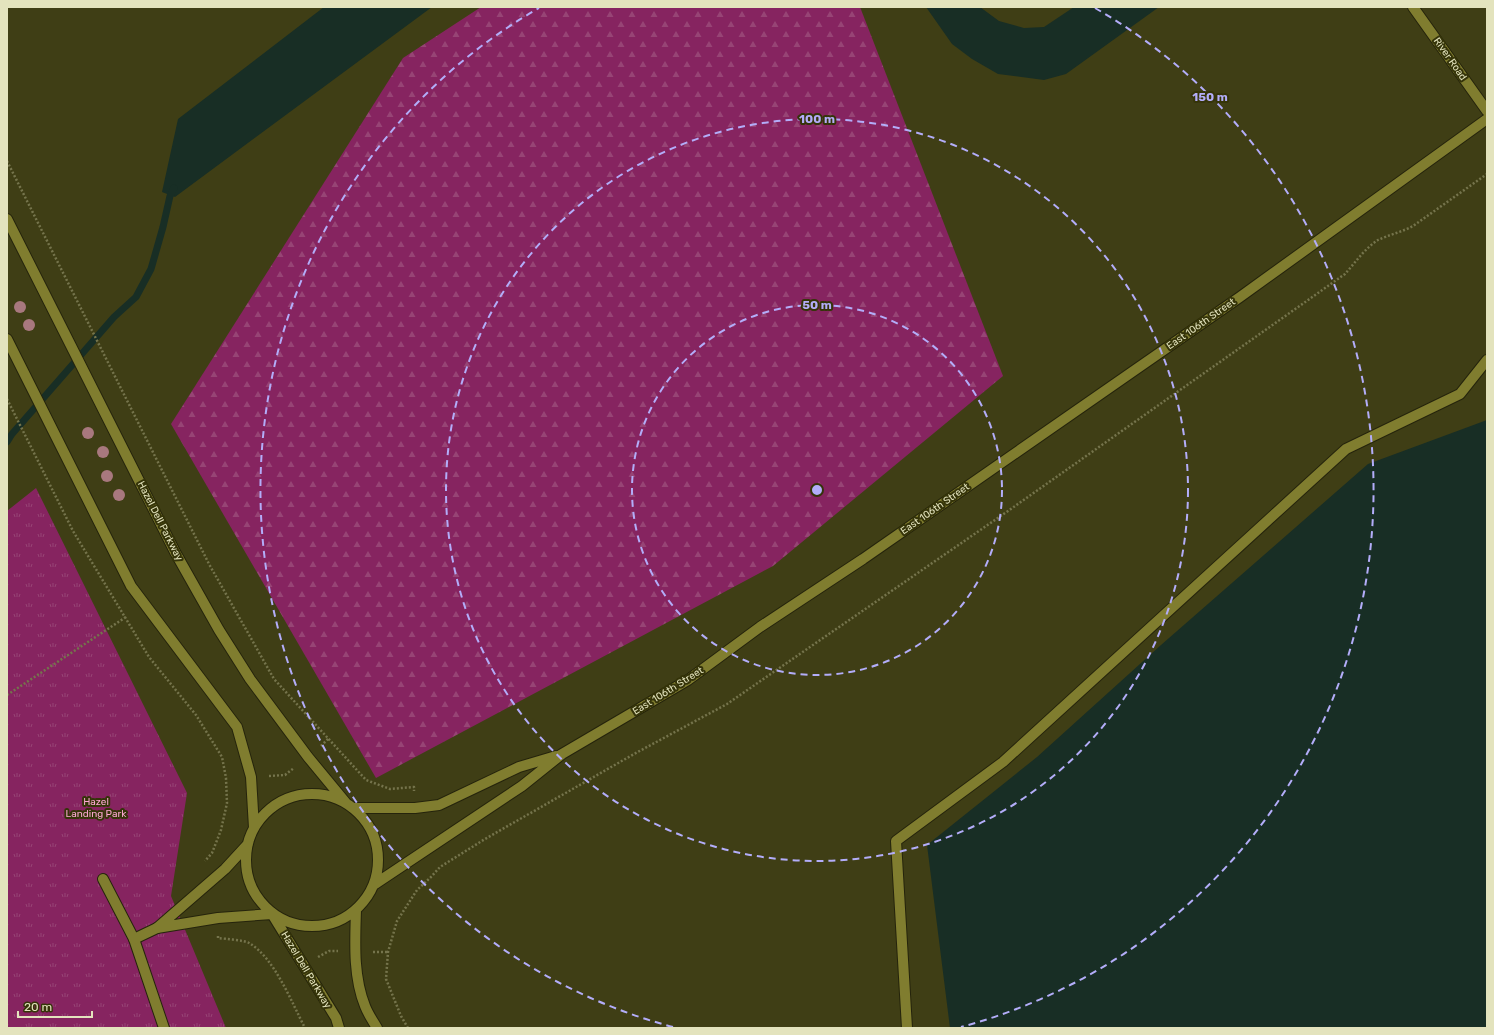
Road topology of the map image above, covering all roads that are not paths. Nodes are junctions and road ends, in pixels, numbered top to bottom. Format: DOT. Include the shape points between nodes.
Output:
graph roads {
  1 [pos="1413,7"];
  2 [pos="1487,111"];
  3 [pos="1487,119"];
  4 [pos="7,219"];
  5 [pos="7,339"];
  6 [pos="1487,360"];
  7 [pos="562,754"];
  8 [pos="350,805"];
  9 [pos="254,828"];
  10 [pos="248,844"];
  11 [pos="103,879"];
  12 [pos="374,884"];
  13 [pos="356,910"];
  14 [pos="272,914"];
  15 [pos="157,928"];
  16 [pos="134,940"];
  17 [pos="164,1028"];
  18 [pos="339,1028"];
  19 [pos="377,1028"];
  20 [pos="907,1028"];
  1 -- 2 [label="street, River Road"];
  3 -- 7 [label="street, East 106th Street" via="1240,297 863,559 760,627 688,680"];
  4 -- 8 [label="street, Hazel Dell Parkway" via="174,552 219,630 250,679 308,757"];
  5 -- 9 [label="street" via="131,586 237,727 251,777"];
  6 -- 20 [label="street" via="1460,394 1346,449 1003,762 896,840"];
  7 -- 8 [label="street" via="519,767 439,805 415,808"];
  7 -- 12 [label="street, East 106th Street" via="522,786"];
  8 -- 9 [label="street" via="332,796 317,794 287,798 262,816"];
  8 -- 12 [label="street" via="365,820 375,840 378,868"];
  9 -- 10 [label="street"];
  10 -- 14 [label="street" via="245,860 247,874 259,900"];
  10 -- 15 [label="street" via="225,869"];
  11 -- 16 [label="street"];
  12 -- 13 [label="street" via="370,894"];
  13 -- 14 [label="street" via="337,922 315,927 292,924"];
  13 -- 19 [label="street" via="357,975 365,1006"];
  14 -- 15 [label="street" via="218,918"];
  14 -- 18 [label="street, Hazel Dell Parkway" via="336,1018"];
  15 -- 16 [label="street"];
  16 -- 17 [label="street"];
}
